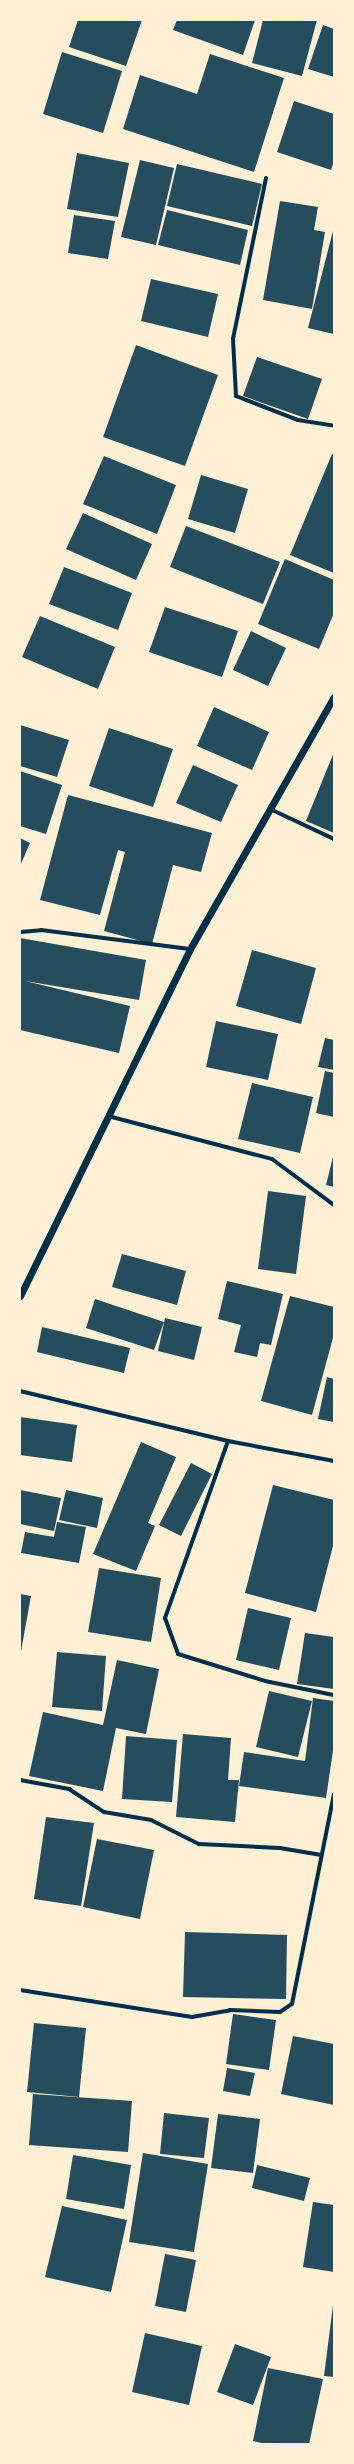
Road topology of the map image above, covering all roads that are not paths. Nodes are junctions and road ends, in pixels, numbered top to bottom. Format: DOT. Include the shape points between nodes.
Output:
graph roads {
  1 [pos="266,178"];
  2 [pos="334,426"];
  3 [pos="334,698"];
  4 [pos="270,809"];
  5 [pos="334,839"];
  6 [pos="20,932"];
  7 [pos="190,949"];
  8 [pos="108,1116"];
  9 [pos="334,1205"];
  10 [pos="20,1296"];
  11 [pos="20,1391"];
  12 [pos="228,1441"];
  13 [pos="334,1461"];
  14 [pos="334,1695"];
  15 [pos="20,1780"];
  16 [pos="334,1794"];
  17 [pos="321,1855"];
  18 [pos="20,1990"];
  1 -- 2 [label="street" via="233,339 236,396 298,420"];
  3 -- 4 [label="street"];
  4 -- 5 [label="street"];
  4 -- 7 [label="street"];
  6 -- 7 [label="street" via="41,930"];
  7 -- 8 [label="street"];
  8 -- 9 [label="street" via="272,1160"];
  8 -- 10 [label="street"];
  11 -- 12 [label="street"];
  12 -- 13 [label="street"];
  12 -- 14 [label="street" via="165,1618 178,1654 265,1681"];
  15 -- 17 [label="street" via="69,1789 104,1812 151,1820 199,1844 280,1848"];
  16 -- 17 [label="street"];
  17 -- 18 [label="street" via="292,2004 280,2012 230,2010 192,2017"];
}
